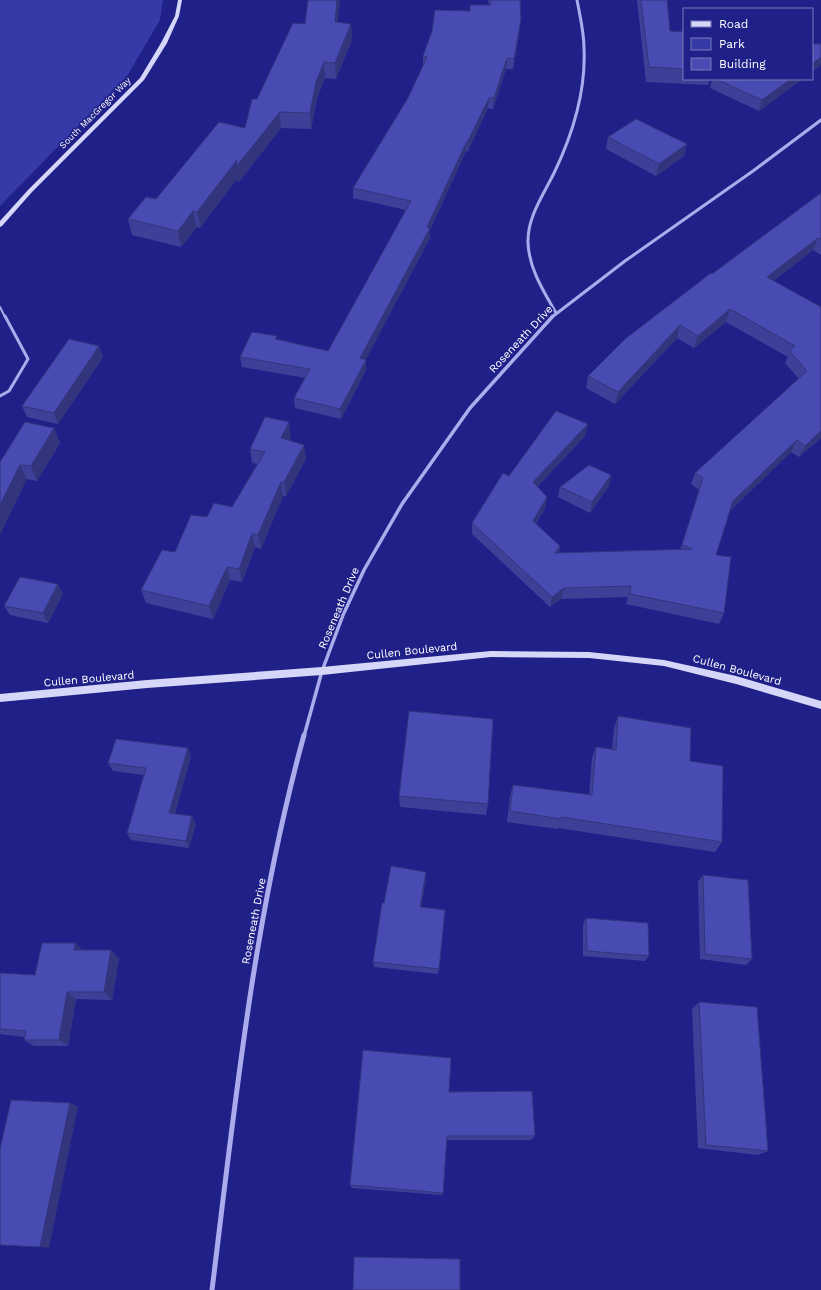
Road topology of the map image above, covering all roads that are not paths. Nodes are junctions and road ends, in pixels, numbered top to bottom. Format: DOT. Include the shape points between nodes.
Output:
graph roads {
  1 [pos="180,0"];
  2 [pos="577,0"];
  3 [pos="821,120"];
  4 [pos="0,225"];
  5 [pos="0,307"];
  6 [pos="556,313"];
  7 [pos="0,396"];
  8 [pos="322,671"];
  9 [pos="0,698"];
  10 [pos="821,705"];
  11 [pos="212,1290"];
  1 -- 4 [label="street, South MacGregor Way" via="177,16 142,79 30,191"];
  2 -- 6 [label="street" via="584,42 578,107 559,163 534,210 528,235 530,255 540,284"];
  3 -- 6 [label="street, Roseneath Drive"];
  5 -- 7 [label="lane" via="28,359 9,391"];
  6 -- 8 [label="street, Roseneath Drive" via="470,408 402,504 364,570 343,615"];
  8 -- 9 [label="street, Cullen Boulevard"];
  8 -- 10 [label="street, Cullen Boulevard" via="491,654 589,655 664,663 736,680"];
  8 -- 11 [label="street, Roseneath Drive" via="288,793 249,997"];
}
